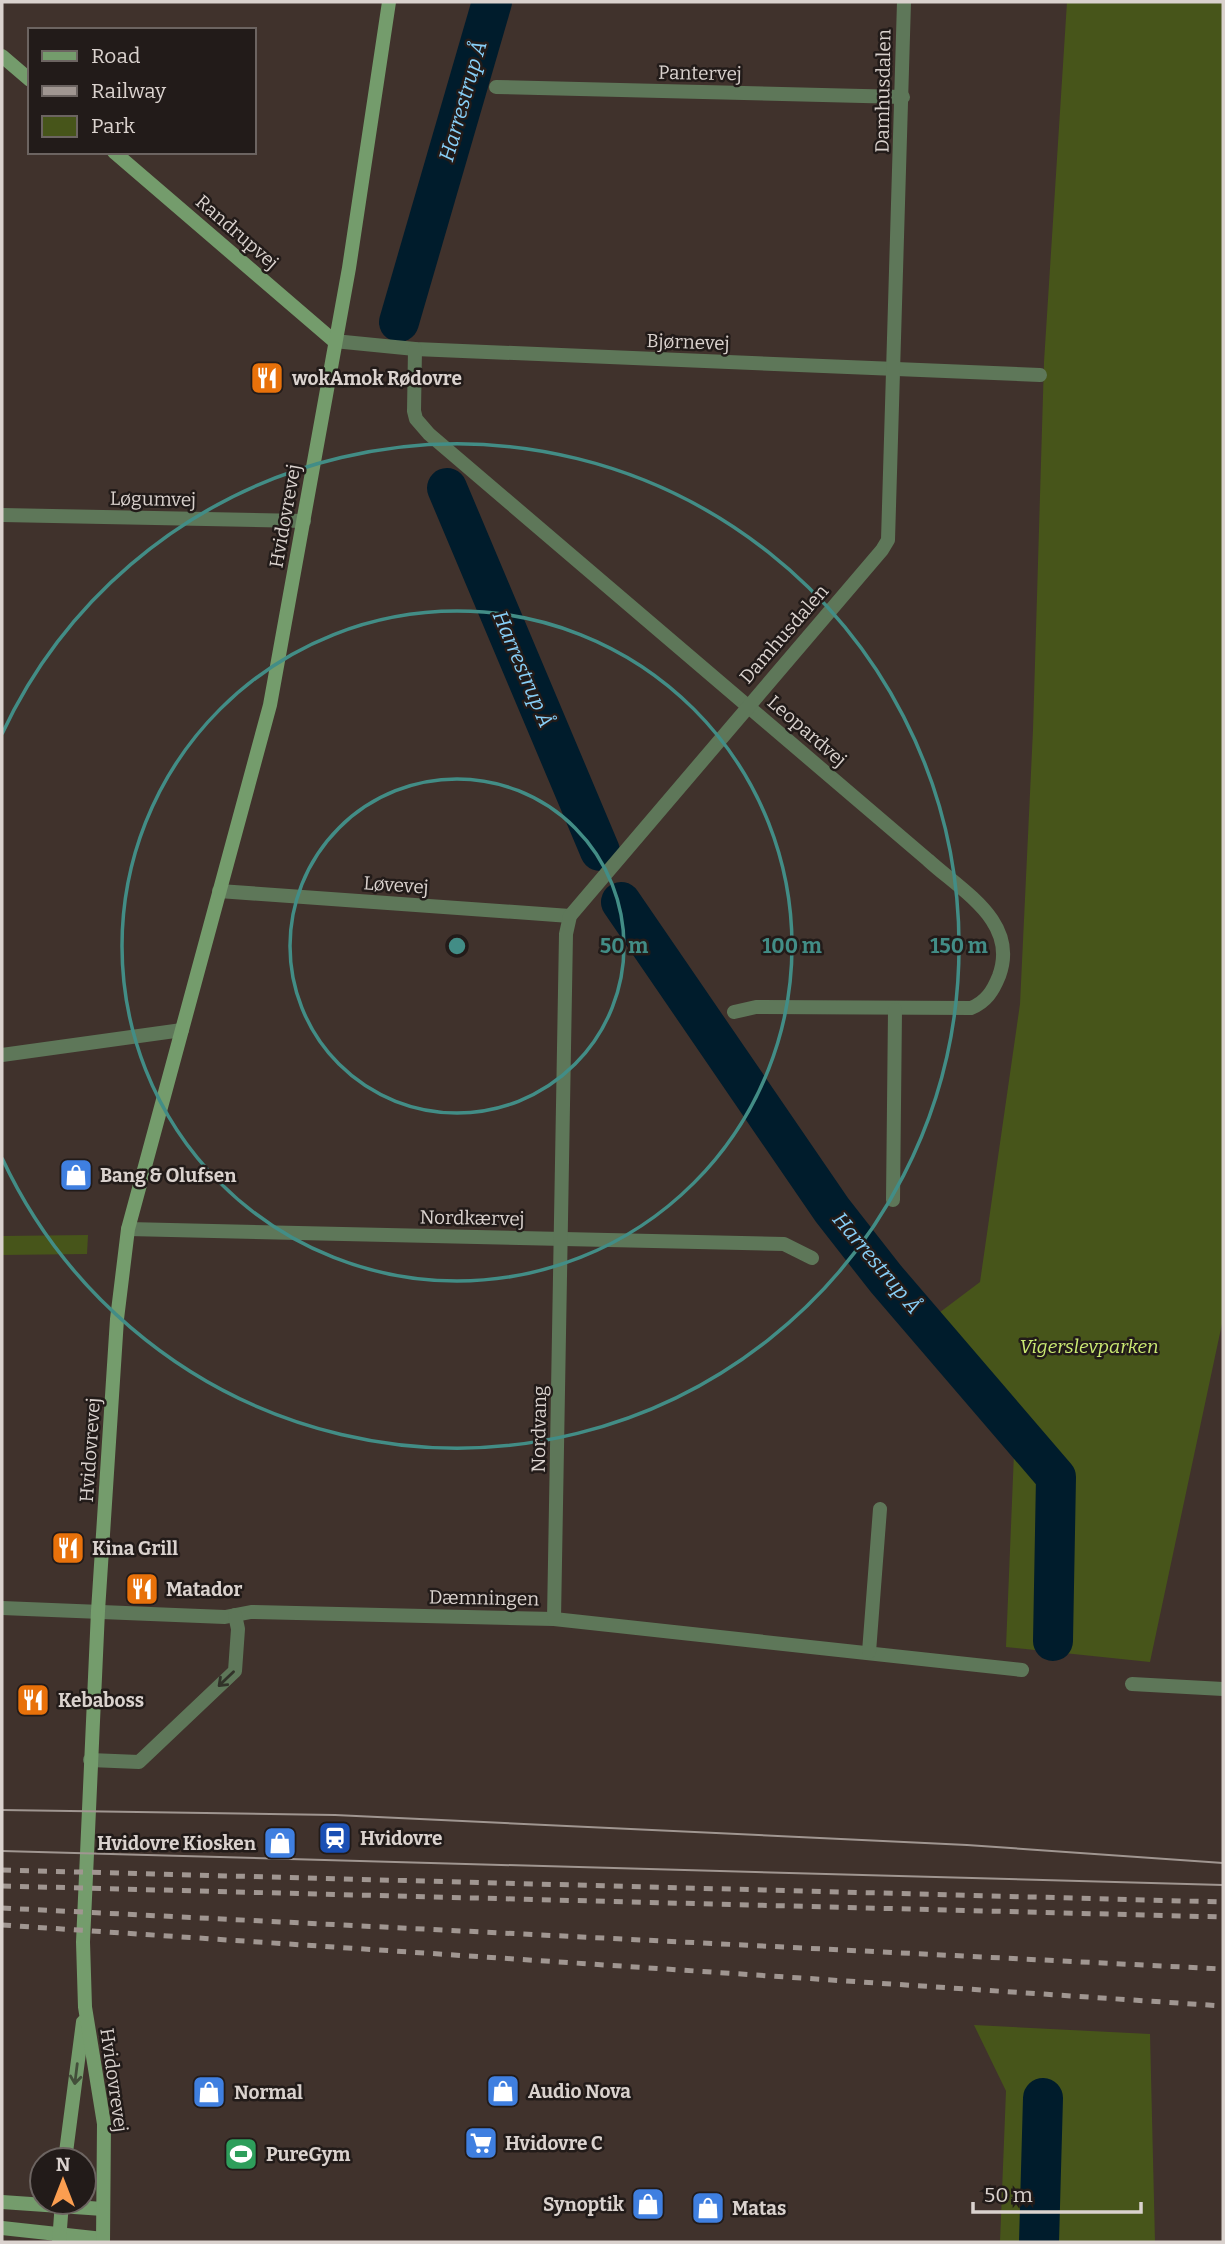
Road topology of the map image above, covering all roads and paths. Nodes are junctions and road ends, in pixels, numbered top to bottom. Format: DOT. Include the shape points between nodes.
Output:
graph roads {
  1 [pos="389,2"];
  2 [pos="904,2"];
  3 [pos="2,56"];
  4 [pos="28,78"];
  5 [pos="496,88"];
  6 [pos="903,97"];
  7 [pos="116,154"];
  8 [pos="334,341"];
  9 [pos="415,349"];
  10 [pos="894,369"];
  11 [pos="1040,375"];
  12 [pos="2,514"];
  13 [pos="304,522"];
  14 [pos="747,706"];
  15 [pos="219,891"];
  16 [pos="570,916"];
  17 [pos="895,1010"];
  18 [pos="734,1012"];
  19 [pos="182,1030"];
  20 [pos="2,1055"];
  21 [pos="893,1200"];
  22 [pos="128,1229"];
  23 [pos="562,1240"];
  24 [pos="812,1258"];
  25 [pos="880,1509"];
  26 [pos="2,1608"];
  27 [pos="98,1611"];
  28 [pos="235,1615"];
  29 [pos="554,1619"];
  30 [pos="869,1652"];
  31 [pos="1022,1670"];
  32 [pos="1132,1684"];
  33 [pos="1223,1689"];
  34 [pos="90,1760"];
  35 [pos="85,2007"];
  36 [pos="67,2146"];
  37 [pos="2,2202"];
  38 [pos="28,2203"];
  39 [pos="98,2208"];
  40 [pos="103,2209"];
  41 [pos="61,2216"];
  42 [pos="2,2228"];
  43 [pos="60,2238"];
  44 [pos="103,2241"];
  1 -- 8 [label="street, Hvidovrevej"];
  2 -- 6 [label="street, Damhusdalen"];
  3 -- 4 [label="street"];
  5 -- 6 [label="street, Pantervej"];
  6 -- 10 [label="street, Damhusdalen"];
  7 -- 8 [label="street, Randrupvej"];
  8 -- 9 [label="street, Bjørnevej"];
  8 -- 13 [label="street, Hvidovrevej"];
  9 -- 10 [label="street, Bjørnevej"];
  9 -- 14 [label="street, Leopardvej" via="414,411 420,425"];
  10 -- 11 [label="street, Bjørnevej"];
  10 -- 14 [label="street, Damhusdalen" via="888,540"];
  12 -- 13 [label="street, Løgumvej"];
  13 -- 15 [label="street, Hvidovrevej" via="270,705"];
  14 -- 16 [label="street, Damhusdalen"];
  14 -- 17 [label="street, Leopardvej" via="987,913 1003,936 1000,972 981,1004 961,1010"];
  15 -- 16 [label="street, Løvevej"];
  15 -- 19 [label="street, Hvidovrevej"];
  16 -- 23 [label="street" via="566,934"];
  17 -- 18 [label="street, Leopardvej" via="756,1007"];
  17 -- 21 [label="street"];
  19 -- 20 [label="street"];
  19 -- 22 [label="street, Hvidovrevej"];
  22 -- 23 [label="street, Nordkærvej"];
  22 -- 27 [label="street, Hvidovrevej" via="117,1319"];
  23 -- 24 [label="street, Nordkærvej" via="784,1244"];
  23 -- 29 [label="street, Nordvang"];
  25 -- 30 [label="street"];
  26 -- 27 [label="street, Dæmningen"];
  27 -- 28 [label="street, Dæmningen"];
  27 -- 34 [label="street, Hvidovrevej"];
  28 -- 29 [label="street, Dæmningen"];
  28 -- 34 [label="street, one-way" via="235,1671 139,1762"];
  29 -- 30 [label="street, Dæmningen"];
  30 -- 31 [label="street, Dæmningen"];
  32 -- 33 [label="street"];
  34 -- 35 [label="street, Hvidovrevej"];
  35 -- 36 [label="street, Hvidovrevej, one-way"];
  35 -- 40 [label="street, Hvidovrevej" via="104,2124"];
  37 -- 38 [label="street"];
  39 -- 40 [label="street"];
  40 -- 44 [label="street, Hvidovrevej"];
  41 -- 43 [label="street"];
  42 -- 43 [label="street"];
  43 -- 44 [label="street"];
}
